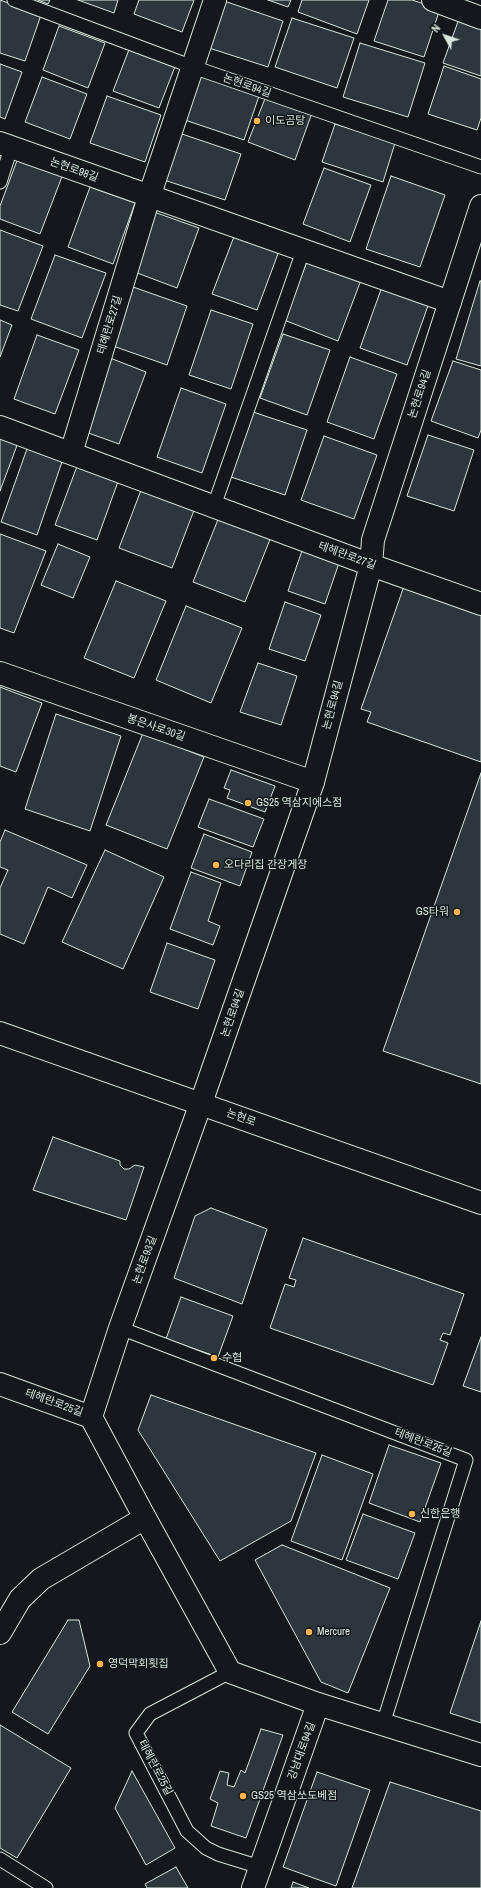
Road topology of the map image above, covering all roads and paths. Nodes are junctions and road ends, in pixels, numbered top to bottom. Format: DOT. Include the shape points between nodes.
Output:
graph roads {
  1 [pos="14,0"];
  2 [pos="214,0"];
  3 [pos="433,0"];
  4 [pos="481,18"];
  5 [pos="193,67"];
  6 [pos="6,146"];
  7 [pos="481,167"];
  8 [pos="0,182"];
  9 [pos="149,196"];
  10 [pos="481,206"];
  11 [pos="302,251"];
  12 [pos="450,302"];
  13 [pos="0,427"];
  14 [pos="71,453"];
  15 [pos="214,506"];
  16 [pos="371,565"];
  17 [pos="481,604"];
  18 [pos="0,673"];
  19 [pos="313,782"];
  20 [pos="0,1033"];
  21 [pos="201,1103"];
  22 [pos="481,1203"];
  23 [pos="120,1328"];
  24 [pos="0,1384"];
  25 [pos="91,1417"];
  26 [pos="144,1518"];
  27 [pos="0,1634"];
  28 [pos="230,1672"];
  29 [pos="318,1704"];
  30 [pos="383,1724"];
  31 [pos="481,1755"];
  32 [pos="0,1859"];
  33 [pos="260,1867"];
  34 [pos="46,1888"];
  35 [pos="253,1888"];
  1 -- 5 [label="lane, 논현로94길"];
  2 -- 5 [label="street, 테헤란로27길"];
  3 -- 4 [label="street"];
  5 -- 7 [label="lane, 논현로94길"];
  5 -- 9 [label="street, 테헤란로27길"];
  6 -- 8 [label="lane"];
  6 -- 9 [label="street, 논현로98길"];
  9 -- 11 [label="street"];
  9 -- 14 [label="street, 테헤란로27길"];
  10 -- 12 [label="street, 논현로94길"];
  11 -- 12 [label="street"];
  11 -- 15 [label="lane"];
  12 -- 16 [label="street, 논현로94길" via="373,540"];
  13 -- 14 [label="street, 테헤란로27길"];
  14 -- 15 [label="street, 테헤란로27길"];
  15 -- 16 [label="street, 테헤란로27길"];
  16 -- 17 [label="street, 테헤란로27길"];
  16 -- 19 [label="street, 논현로94길"];
  18 -- 19 [label="street, 봉은사로30길"];
  19 -- 21 [label="street, 논현로94길"];
  20 -- 21 [label="street, 논현로"];
  21 -- 22 [label="street, 논현로"];
  21 -- 23 [label="street, 논현로93길"];
  23 -- 25 [label="street, 논현로93길"];
  23 -- 30 [label="lane, 테헤란로25길" via="466,1460"];
  24 -- 25 [label="street, 테헤란로25길"];
  25 -- 26 [label="street, 테헤란로25길"];
  26 -- 27 [label="street" via="41,1579 20,1599"];
  26 -- 28 [label="street, 테헤란로25길"];
  28 -- 29 [label="street"];
  28 -- 33 [label="lane, 테헤란로25길" via="150,1714 136,1733 187,1831 206,1848 218,1854"];
  29 -- 30 [label="street"];
  29 -- 33 [label="street, 강남대로94길"];
  30 -- 31 [label="street"];
  32 -- 34 [label="lane"];
  33 -- 35 [label="street, 강남대로94길"];
}
